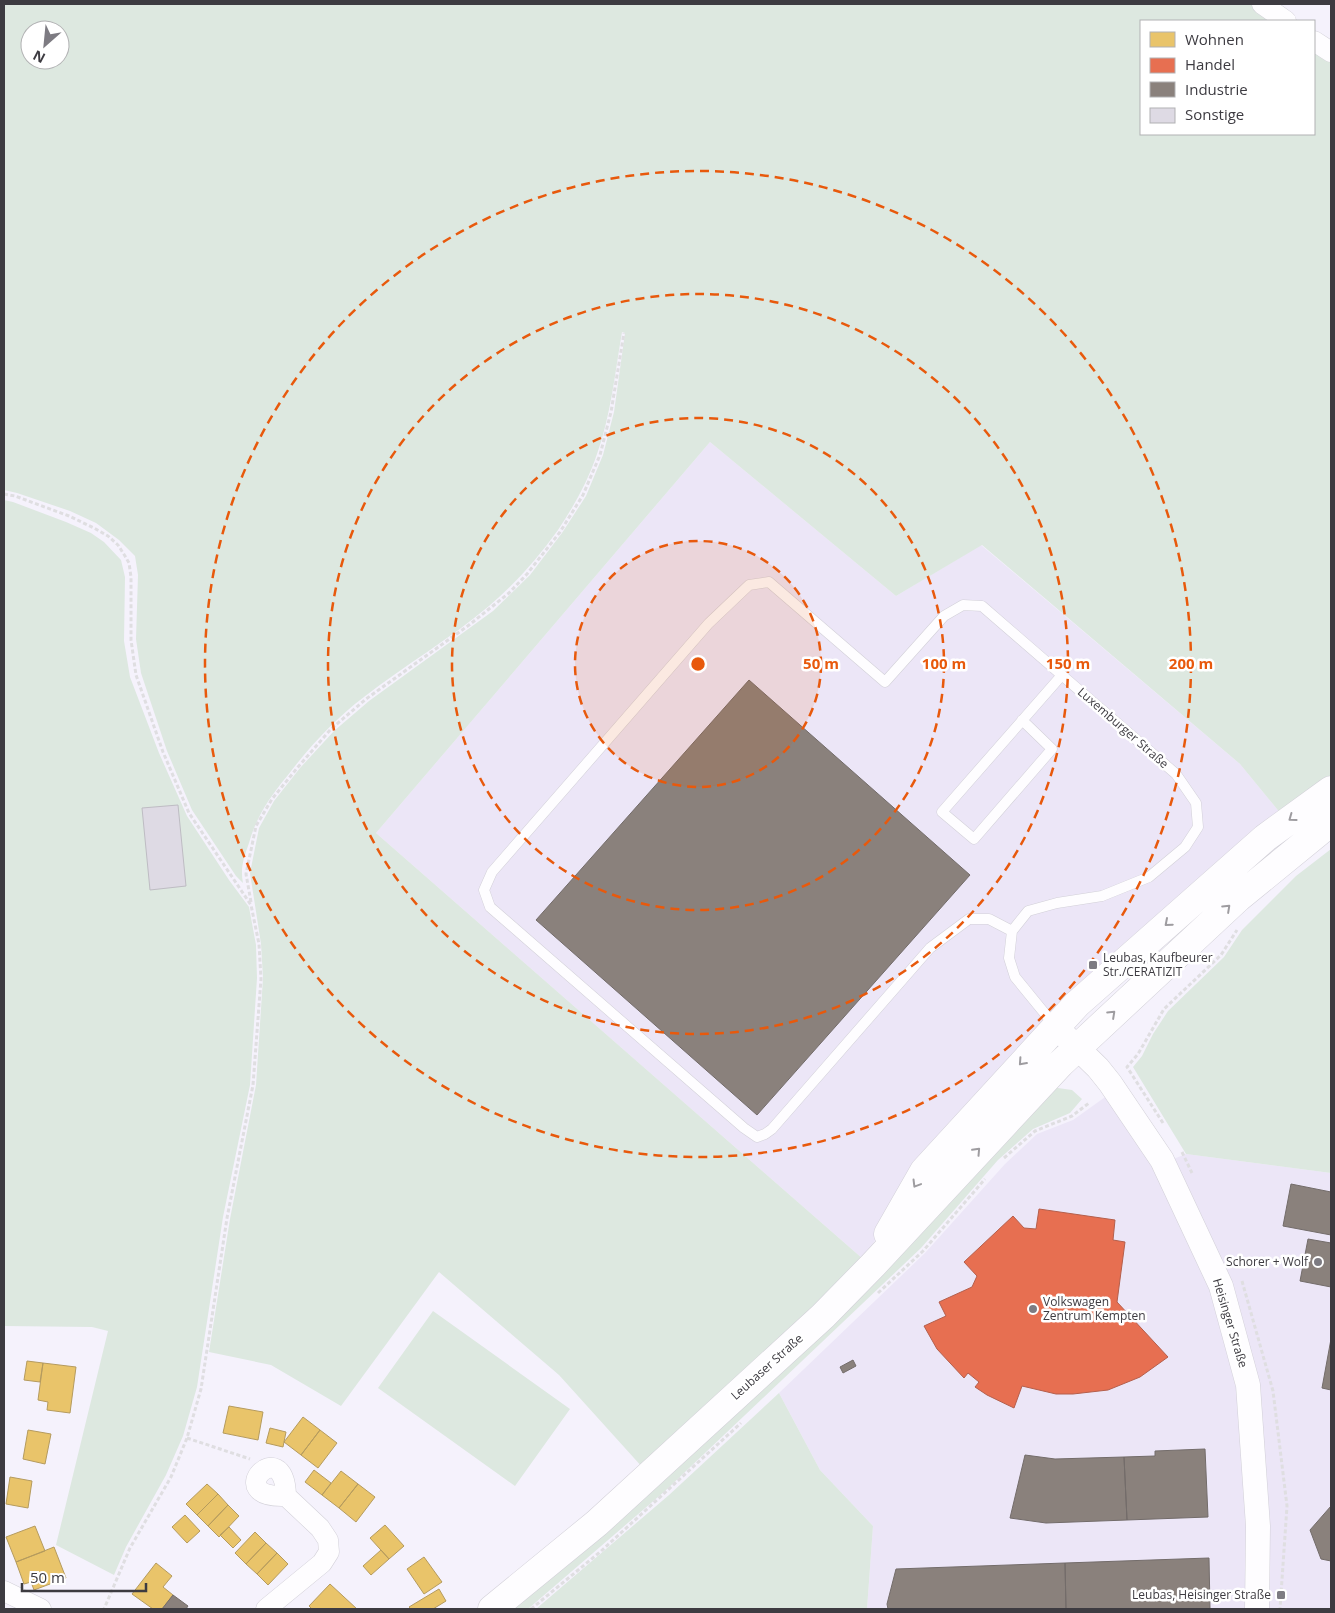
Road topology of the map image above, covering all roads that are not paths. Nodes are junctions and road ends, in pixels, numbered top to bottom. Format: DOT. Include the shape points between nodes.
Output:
graph roads {
  1 [pos="1262,4"];
  2 [pos="1285,20"];
  3 [pos="1315,42"];
  4 [pos="1331,52"];
  5 [pos="1062,675"];
  6 [pos="1022,720"];
  7 [pos="1331,790"];
  8 [pos="1331,822"];
  9 [pos="1012,931"];
  10 [pos="1055,1026"];
  11 [pos="1077,1048"];
  12 [pos="873,1265"];
  13 [pos="266,1468"];
  14 [pos="4,1591"];
  15 [pos="41,1609"];
  16 [pos="266,1609"];
  17 [pos="492,1609"];
  18 [pos="1257,1609"];
  1 -- 2 [label="street"];
  3 -- 4 [label="street"];
  5 -- 6 [label="lane"];
  5 -- 9 [label="lane, Luxemburger Straße" via="1176,774 1196,803 1198,827 1185,847 1149,877 1102,896 1028,911"];
  5 -- 9 [label="lane, Luxemburger Straße" via="982,606 963,605 944,616 885,682 768,582 749,585 709,623 492,872 484,890 490,907 757,1136 772,1129 930,948 969,919 988,919"];
  6 -- 6 [label="lane" via="942,812 974,839 1052,749"];
  7 -- 10 [label="main road, one-way" via="1265,838"];
  11 -- 8 [label="main road, Leubaser Straße, one-way" via="1238,898"];
  9 -- 10 [label="lane" via="1009,958 1015,977"];
  10 -- 11 [label="street, Heisinger Straße"];
  10 -- 12 [label="main road, one-way" via="924,1171 894,1221"];
  12 -- 11 [label="main road, Leubaser Straße, one-way"];
  11 -- 18 [label="street, Heisinger Straße" via="1110,1083 1162,1160 1221,1286 1248,1385 1258,1534"];
  12 -- 17 [label="main road, Leubaser Straße" via="823,1316 597,1523"];
  13 -- 16 [label="street" via="256,1479 260,1492 267,1496 286,1496 320,1528 328,1540 329,1552 322,1563"];
  14 -- 15 [label="street"];
}
